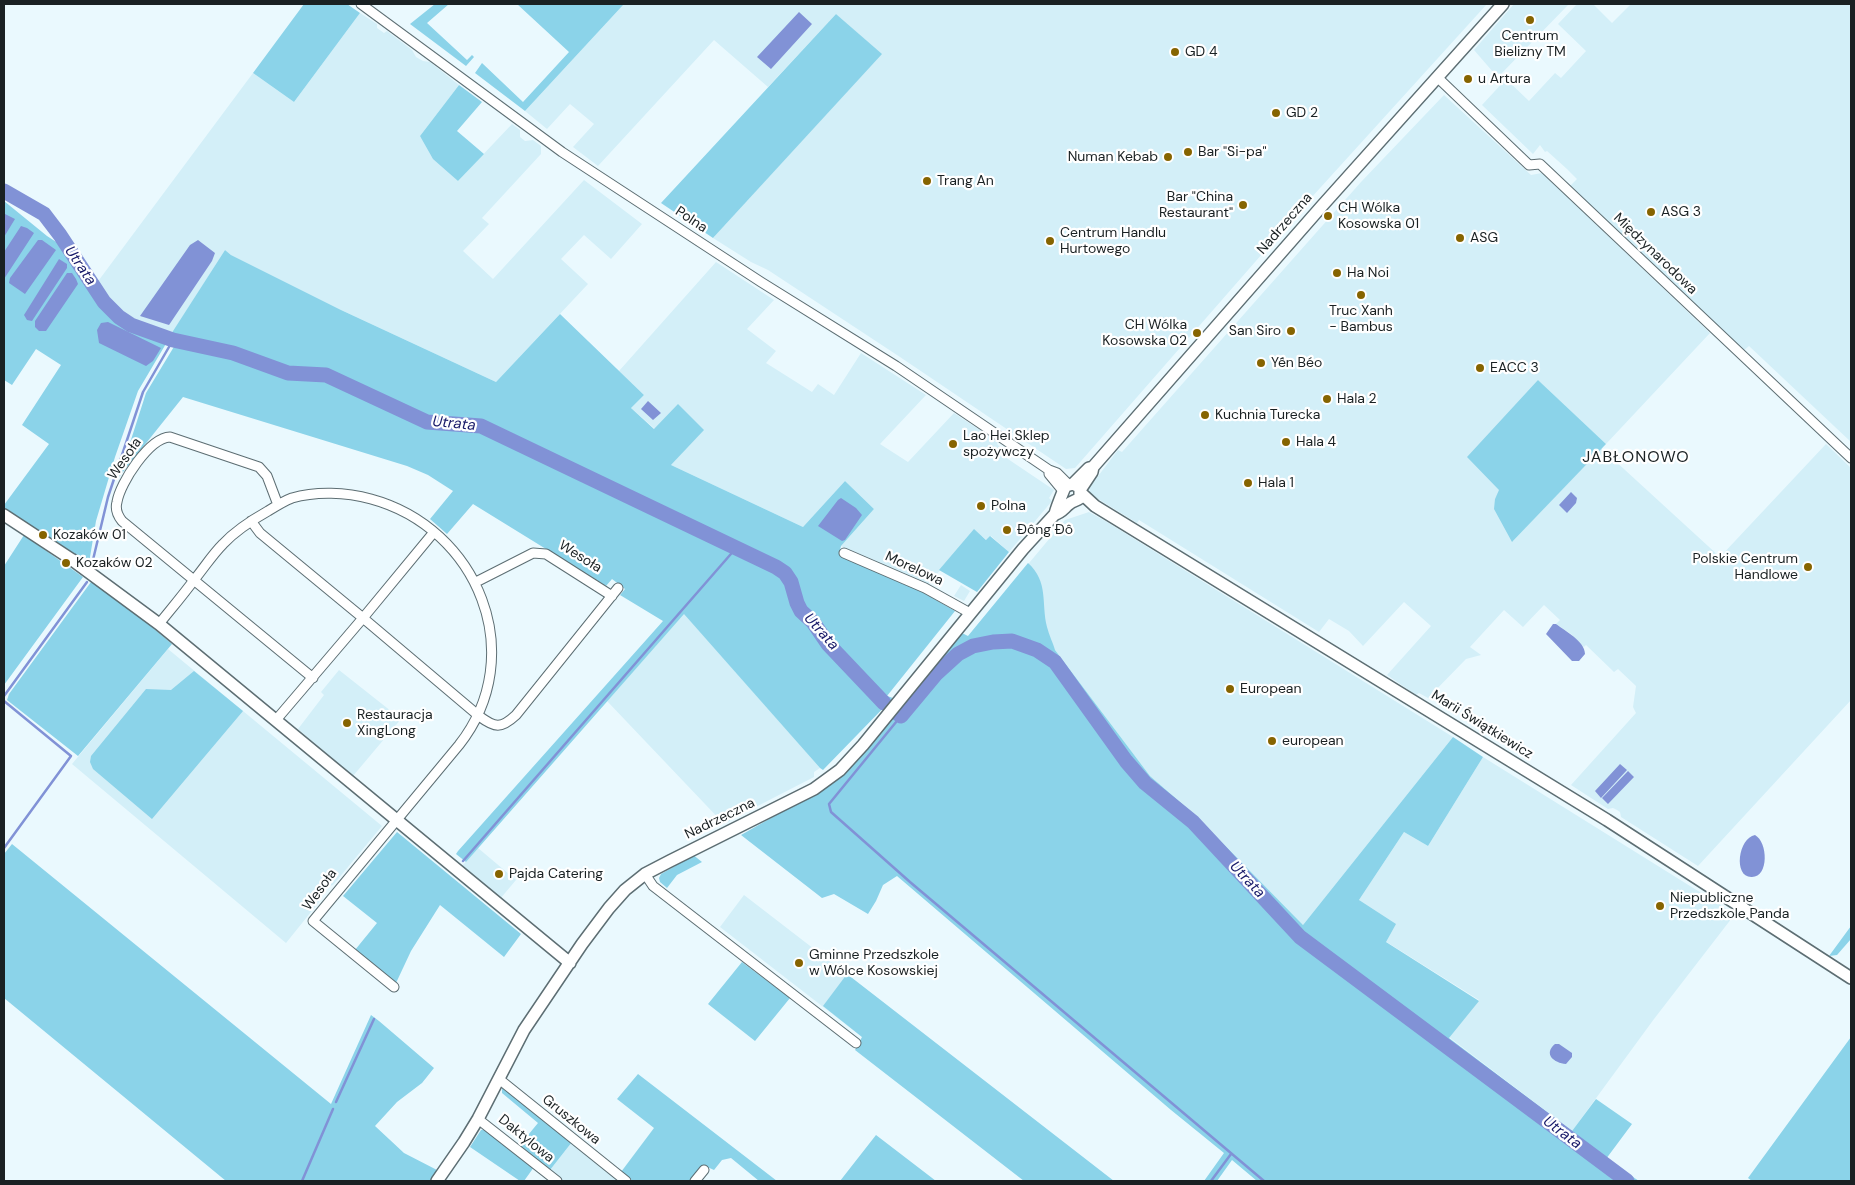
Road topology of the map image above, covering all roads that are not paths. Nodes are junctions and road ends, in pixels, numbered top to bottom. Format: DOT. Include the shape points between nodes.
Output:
graph roads {
  1 [pos="360,4"];
  2 [pos="1503,4"];
  3 [pos="1437,77"];
  4 [pos="1851,458"];
  5 [pos="1072,493"];
  6 [pos="278,505"];
  7 [pos="4,515"];
  8 [pos="251,521"];
  9 [pos="434,532"];
  10 [pos="844,553"];
  11 [pos="194,580"];
  12 [pos="476,582"];
  13 [pos="970,613"];
  14 [pos="363,618"];
  15 [pos="159,624"];
  16 [pos="313,678"];
  17 [pos="479,716"];
  18 [pos="276,720"];
  19 [pos="396,820"];
  20 [pos="645,874"];
  21 [pos="570,963"];
  22 [pos="1851,978"];
  23 [pos="394,987"];
  24 [pos="856,1043"];
  25 [pos="499,1080"];
  26 [pos="478,1119"];
  27 [pos="704,1170"];
  28 [pos="437,1181"];
  29 [pos="557,1181"];
  30 [pos="626,1181"];
  31 [pos="695,1181"];
  1 -- 5 [label="street, Polna" via="562,152 1054,471"];
  2 -- 3 [label="street, Nadrzeczna"];
  3 -- 4 [label="street, Międzynarodowa" via="1529,165 1540,164"];
  3 -- 5 [label="street, Nadrzeczna" via="1089,468"];
  5 -- 13 [label="street, Nadrzeczna"];
  5 -- 22 [label="street, Marii Świątkiewicz" via="1614,825"];
  6 -- 8 [label="street, Wesoła"];
  6 -- 9 [label="street, Wesoła" via="292,498 316,494 363,497 394,507"];
  6 -- 11 [label="street, Wesoła" via="267,476 259,467 170,437 156,442 125,482 116,503 117,511 122,521"];
  7 -- 15 [label="street" via="71,559"];
  8 -- 11 [label="street, Wesoła" via="223,544"];
  8 -- 14 [label="street, Wesoła" via="260,533"];
  9 -- 12 [label="street, Wesoła" via="455,552"];
  9 -- 14 [label="street"];
  10 -- 13 [label="street, Morelowa" via="925,588"];
  11 -- 15 [label="street, Wesoła"];
  11 -- 16 [label="street, Wesoła"];
  12 -- 17 [label="street, Wesoła" via="489,624 492,652"];
  12 -- 17 [label="street, Wesoła" via="538,552 615,592 509,721 494,726"];
  13 -- 20 [label="street, Nadrzeczna" via="863,745 831,777 805,794"];
  14 -- 16 [label="street"];
  14 -- 17 [label="street, Wesoła"];
  15 -- 18 [label="street"];
  16 -- 18 [label="street"];
  17 -- 19 [label="street, Wesoła" via="465,738"];
  18 -- 19 [label="street"];
  19 -- 21 [label="street"];
  19 -- 23 [label="street, Wesoła" via="313,921"];
  20 -- 21 [label="street, Nadrzeczna" via="617,898"];
  20 -- 24 [label="street" via="653,886"];
  21 -- 25 [label="street, Nadrzeczna" via="524,1030"];
  25 -- 26 [label="street, Nadrzeczna"];
  25 -- 30 [label="street, Gruszkowa"];
  26 -- 28 [label="street, Nadrzeczna"];
  26 -- 29 [label="street, Daktylowa"];
  27 -- 31 [label="street"];
}
